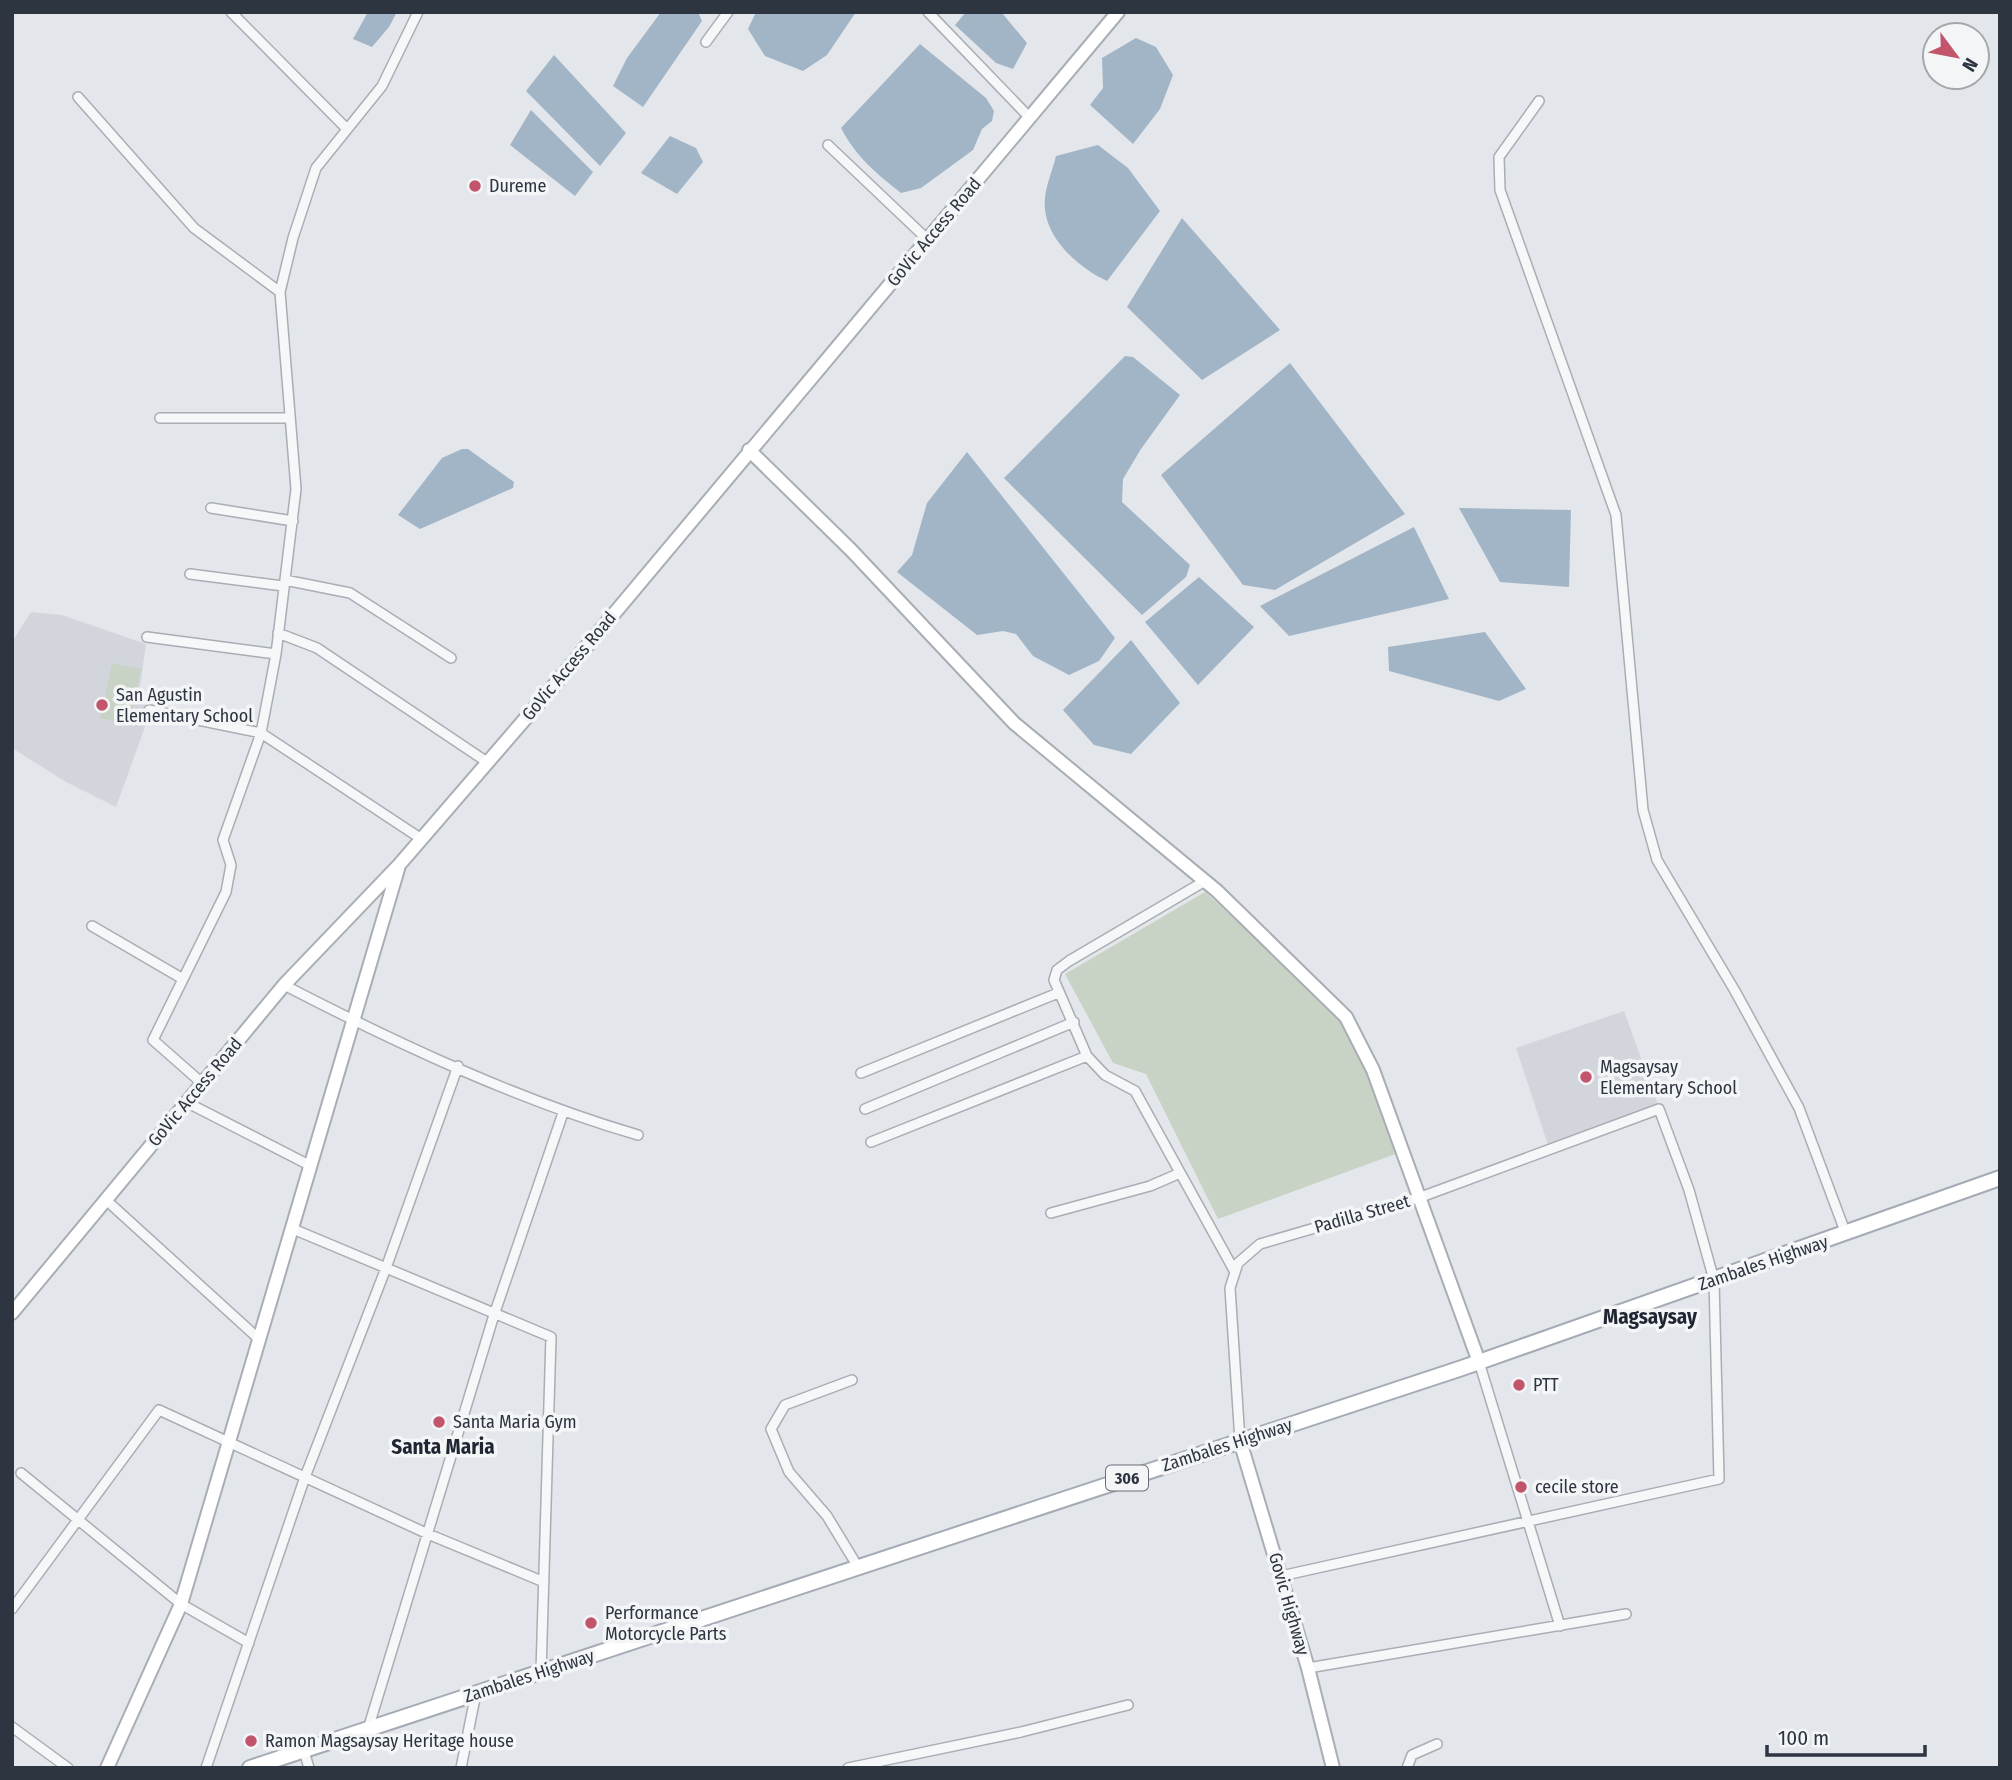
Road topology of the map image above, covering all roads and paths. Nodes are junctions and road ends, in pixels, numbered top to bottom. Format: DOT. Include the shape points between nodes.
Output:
graph roads {
  1 [pos="231,12"];
  2 [pos="418,12"];
  3 [pos="728,12"];
  4 [pos="928,12"];
  5 [pos="1118,12"];
  6 [pos="706,42"];
  7 [pos="78,97"];
  8 [pos="1539,101"];
  9 [pos="1030,118"];
  10 [pos="347,129"];
  11 [pos="828,145"];
  12 [pos="928,240"];
  13 [pos="280,292"];
  14 [pos="160,418"];
  15 [pos="290,418"];
  16 [pos="749,450"];
  17 [pos="211,508"];
  18 [pos="293,521"];
  19 [pos="190,574"];
  20 [pos="284,583"];
  21 [pos="278,633"];
  22 [pos="148,637"];
  23 [pos="276,654"];
  24 [pos="451,657"];
  25 [pos="149,710"];
  26 [pos="261,733"];
  27 [pos="487,762"];
  28 [pos="421,838"];
  29 [pos="399,865"];
  30 [pos="1205,881"];
  31 [pos="92,926"];
  32 [pos="183,979"];
  33 [pos="284,985"];
  34 [pos="1058,993"];
  35 [pos="353,1021"];
  36 [pos="1074,1022"];
  37 [pos="1087,1056"];
  38 [pos="457,1066"];
  39 [pos="861,1073"];
  40 [pos="203,1084"];
  41 [pos="186,1102"];
  42 [pos="865,1108"];
  43 [pos="563,1113"];
  44 [pos="638,1136"];
  45 [pos="871,1142"];
  46 [pos="311,1166"];
  47 [pos="1180,1173"];
  48 [pos="2000,1178"];
  49 [pos="1421,1197"];
  50 [pos="105,1199"];
  51 [pos="1051,1213"];
  52 [pos="293,1229"];
  53 [pos="1846,1234"];
  54 [pos="386,1268"];
  55 [pos="1235,1272"];
  56 [pos="1714,1280"];
  57 [pos="12,1313"];
  58 [pos="494,1315"];
  59 [pos="260,1340"];
  60 [pos="1479,1362"];
  61 [pos="852,1380"];
  62 [pos="1240,1441"];
  63 [pos="230,1444"];
  64 [pos="21,1473"];
  65 [pos="305,1477"];
  66 [pos="78,1521"];
  67 [pos="1529,1522"];
  68 [pos="428,1534"];
  69 [pos="858,1567"];
  70 [pos="1281,1576"];
  71 [pos="544,1582"];
  72 [pos="181,1604"];
  73 [pos="14,1605"];
  74 [pos="1626,1614"];
  75 [pos="1560,1626"];
  76 [pos="249,1643"];
  77 [pos="1308,1668"];
  78 [pos="541,1672"];
  79 [pos="476,1693"];
  80 [pos="1128,1705"];
  81 [pos="12,1727"];
  82 [pos="368,1729"];
  83 [pos="1437,1745"];
  84 [pos="304,1751"];
  85 [pos="68,1768"];
  86 [pos="107,1768"];
  87 [pos="206,1768"];
  88 [pos="250,1768"];
  89 [pos="309,1768"];
  90 [pos="461,1768"];
  91 [pos="848,1768"];
  92 [pos="1333,1768"];
  93 [pos="1406,1768"];
  1 -- 10 [label="street"];
  2 -- 10 [label="street" via="382,86"];
  3 -- 6 [label="street"];
  4 -- 9 [label="street"];
  5 -- 9 [label="street, GoVic Access Road"];
  7 -- 13 [label="street" via="194,228"];
  8 -- 53 [label="street" via="1499,158 1500,190 1616,515 1643,810 1657,860 1799,1108"];
  9 -- 12 [label="street, GoVic Access Road"];
  10 -- 13 [label="street" via="316,168"];
  11 -- 12 [label="street"];
  12 -- 16 [label="street, GoVic Access Road"];
  13 -- 15 [label="street"];
  14 -- 15 [label="street"];
  15 -- 18 [label="street" via="296,489"];
  16 -- 27 [label="street, GoVic Access Road"];
  16 -- 30 [label="street" via="851,550 1014,723"];
  17 -- 18 [label="street"];
  18 -- 20 [label="street"];
  19 -- 20 [label="street"];
  20 -- 21 [label="street"];
  20 -- 24 [label="street" via="350,593"];
  21 -- 23 [label="street"];
  21 -- 27 [label="street" via="317,648"];
  22 -- 23 [label="street"];
  23 -- 26 [label="street"];
  25 -- 26 [label="street"];
  26 -- 28 [label="street"];
  26 -- 32 [label="street" via="223,840 231,865 226,892"];
  27 -- 28 [label="street, GoVic Access Road"];
  28 -- 29 [label="street, GoVic Access Road"];
  29 -- 33 [label="street, GoVic Access Road"];
  29 -- 35 [label="street"];
  30 -- 34 [label="street" via="1057,970"];
  30 -- 49 [label="street" via="1346,1017 1373,1070"];
  31 -- 32 [label="street"];
  32 -- 40 [label="street" via="153,1040"];
  33 -- 35 [label="street"];
  33 -- 40 [label="street, GoVic Access Road"];
  34 -- 36 [label="street"];
  34 -- 39 [label="street"];
  35 -- 38 [label="street"];
  35 -- 46 [label="street"];
  36 -- 37 [label="street"];
  36 -- 42 [label="street"];
  37 -- 45 [label="street"];
  37 -- 47 [label="street" via="1105,1075 1135,1091"];
  38 -- 43 [label="street"];
  38 -- 54 [label="street"];
  40 -- 41 [label="street, GoVic Access Road"];
  41 -- 46 [label="street"];
  41 -- 50 [label="street, GoVic Access Road"];
  43 -- 44 [label="street"];
  43 -- 58 [label="street"];
  46 -- 52 [label="street"];
  47 -- 51 [label="street" via="1150,1186"];
  47 -- 55 [label="street"];
  48 -- 53 [label="main road, Zambales Highway / 306"];
  49 -- 55 [label="street, Padilla Street" via="1260,1244"];
  49 -- 56 [label="street, Padilla Street" via="1659,1109"];
  49 -- 60 [label="street"];
  50 -- 57 [label="street, GoVic Access Road"];
  50 -- 59 [label="street"];
  52 -- 54 [label="street"];
  52 -- 59 [label="street"];
  53 -- 56 [label="main road, Zambales Highway / 306"];
  54 -- 58 [label="street"];
  54 -- 65 [label="street"];
  55 -- 62 [label="street" via="1230,1289"];
  56 -- 60 [label="main road, Zambales Highway / 306"];
  56 -- 67 [label="street" via="1719,1479"];
  58 -- 68 [label="street"];
  58 -- 71 [label="street" via="551,1337"];
  59 -- 63 [label="street"];
  60 -- 62 [label="main road, Zambales Highway / 306"];
  60 -- 67 [label="street"];
  61 -- 69 [label="street" via="785,1405 771,1429 789,1472 827,1516"];
  62 -- 69 [label="main road, Zambales Highway / 306"];
  62 -- 70 [label="street, Govic Highway"];
  63 -- 65 [label="street"];
  63 -- 66 [label="street" via="159,1410"];
  63 -- 72 [label="street"];
  64 -- 66 [label="street"];
  65 -- 68 [label="street"];
  65 -- 76 [label="street"];
  66 -- 72 [label="street"];
  66 -- 73 [label="street"];
  67 -- 70 [label="street"];
  67 -- 75 [label="street"];
  68 -- 71 [label="street"];
  68 -- 82 [label="street"];
  69 -- 78 [label="main road, Zambales Highway / 306"];
  70 -- 77 [label="street, Govic Highway"];
  71 -- 78 [label="street"];
  72 -- 76 [label="street"];
  72 -- 86 [label="street"];
  74 -- 75 [label="street"];
  75 -- 77 [label="street"];
  76 -- 87 [label="street"];
  77 -- 92 [label="street, Govic Highway"];
  78 -- 79 [label="main road, Zambales Highway / 306"];
  79 -- 82 [label="main road, Zambales Highway / 306"];
  79 -- 90 [label="street"];
  80 -- 91 [label="street"];
  81 -- 85 [label="street"];
  82 -- 84 [label="main road, Zambales Highway / 306"];
  83 -- 93 [label="street" via="1412,1755"];
  84 -- 88 [label="main road, Zambales Highway / 306"];
  84 -- 89 [label="street"];
}
